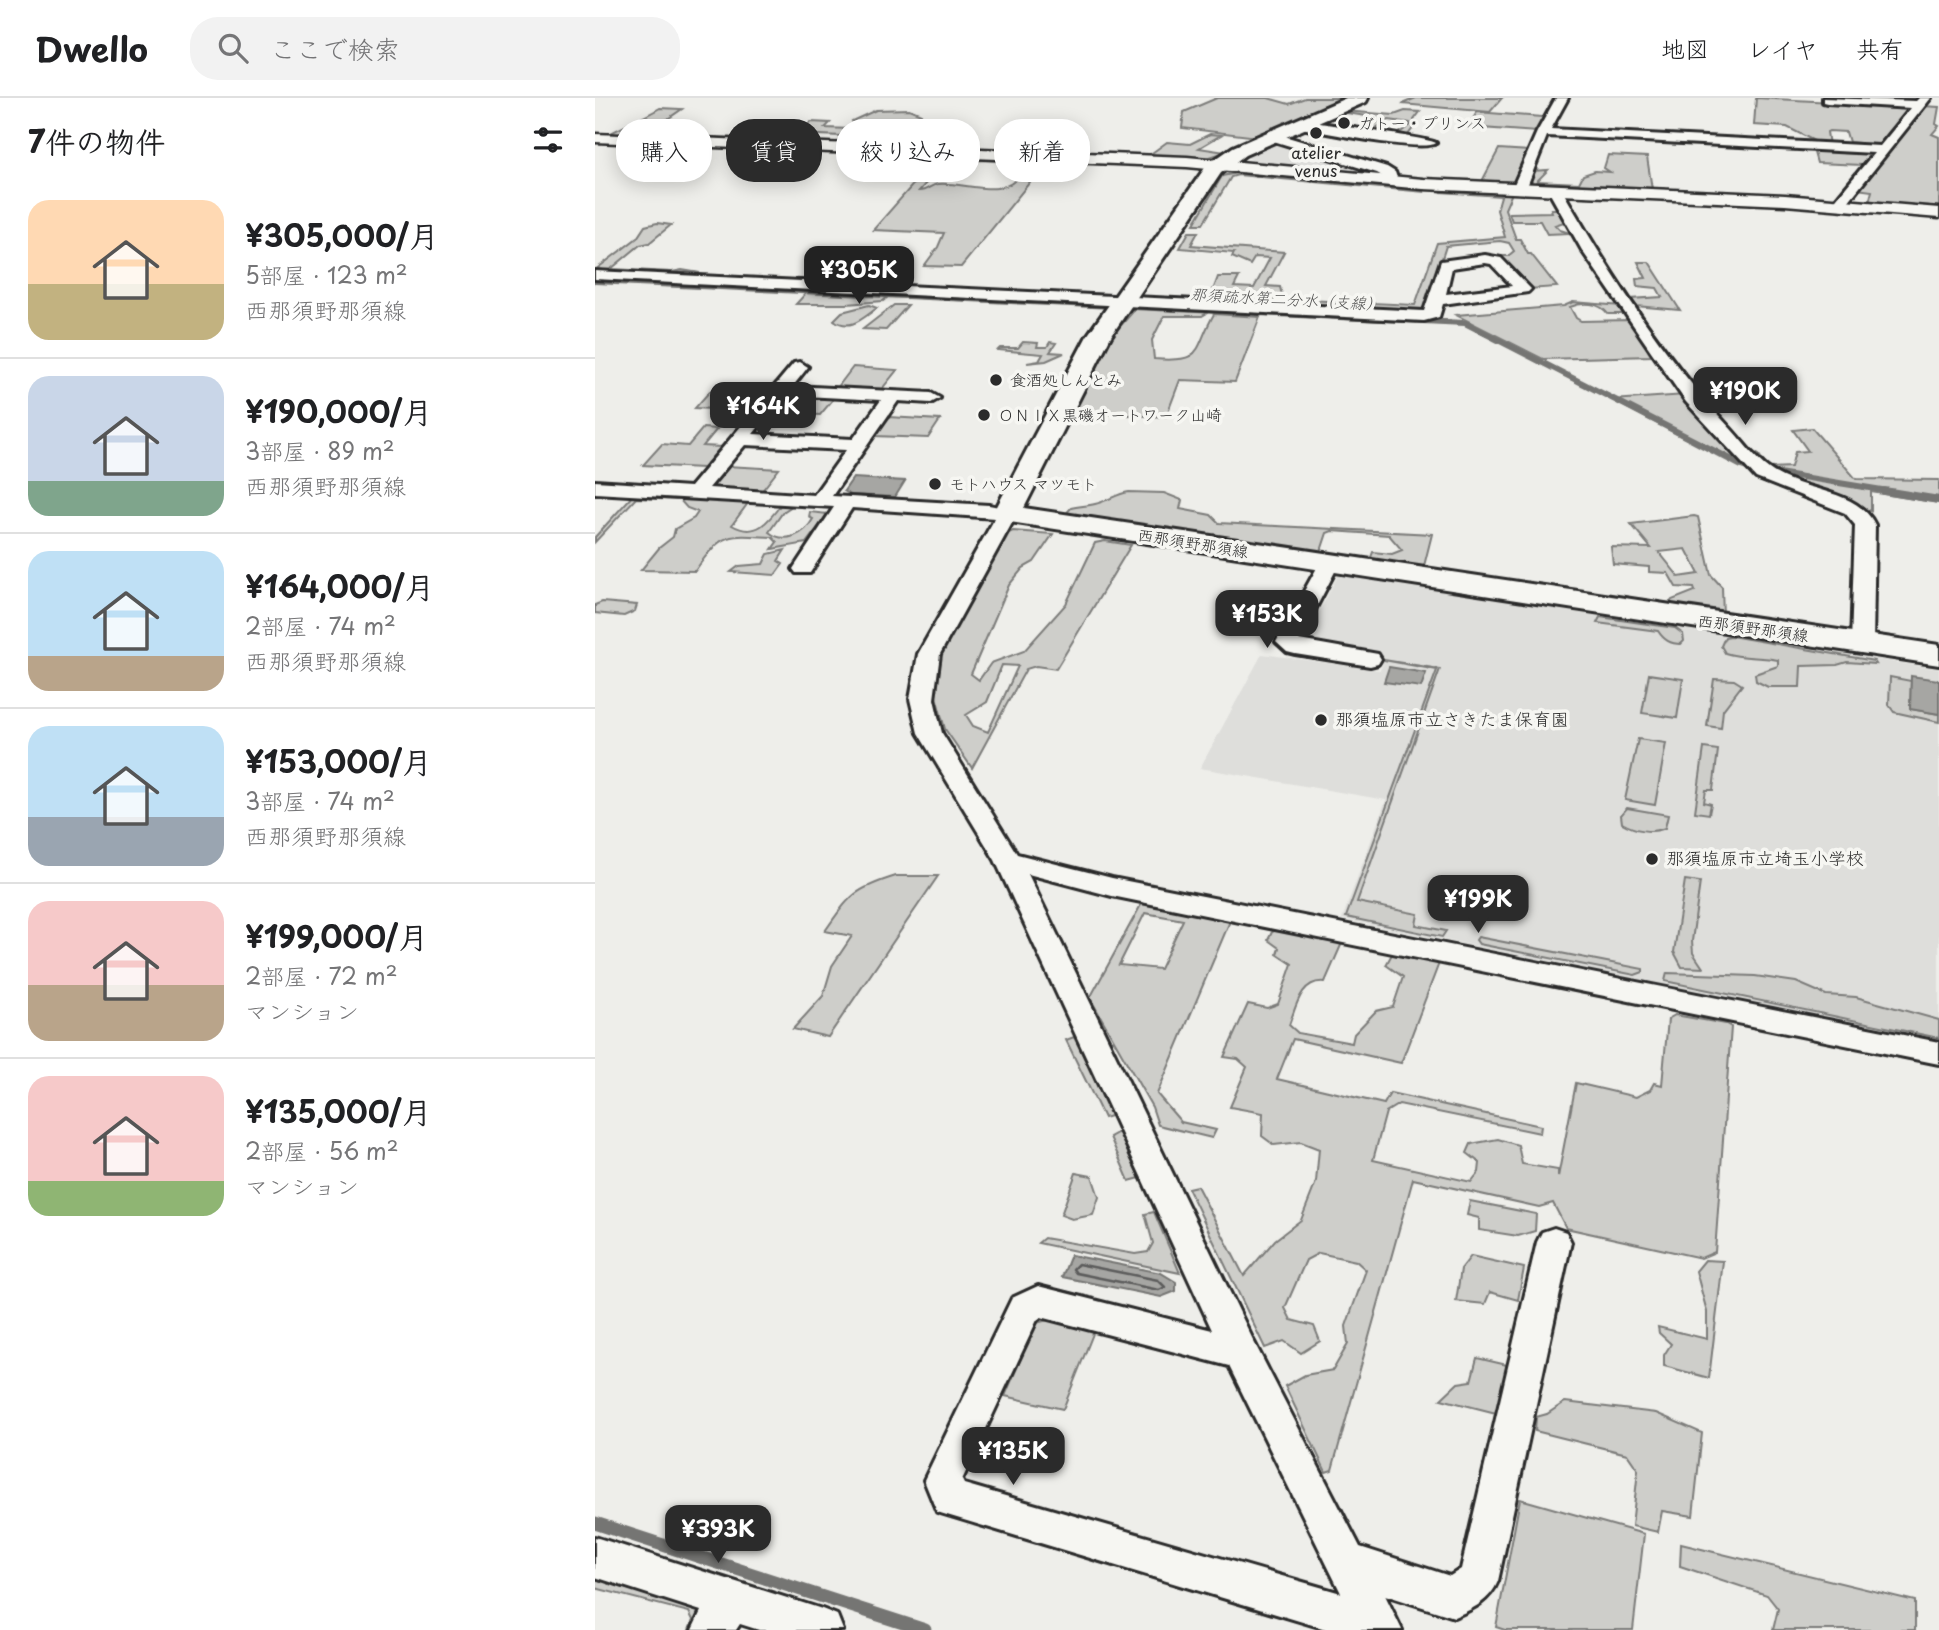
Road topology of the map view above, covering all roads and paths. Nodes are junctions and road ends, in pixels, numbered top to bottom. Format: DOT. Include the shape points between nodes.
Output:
graph roads {
  1 [pos="1360,98"];
  2 [pos="1562,98"];
  3 [pos="1827,100"];
  4 [pos="1922,101"];
  5 [pos="1300,124"];
  6 [pos="1543,132"];
  7 [pos="1271,136"];
  8 [pos="595,138"];
  9 [pos="1430,143"];
  10 [pos="1884,150"];
  11 [pos="1219,164"];
  12 [pos="1392,181"];
  13 [pos="1519,189"];
  14 [pos="1555,190"];
  15 [pos="1839,204"];
  16 [pos="1939,213"];
  17 [pos="595,275"];
  18 [pos="1437,300"];
  19 [pos="1126,301"];
  20 [pos="800,367"];
  21 [pos="781,390"];
  22 [pos="893,396"];
  23 [pos="931,398"];
  24 [pos="740,439"];
  25 [pos="858,446"];
  26 [pos="595,487"];
  27 [pos="695,493"];
  28 [pos="819,501"];
  29 [pos="847,502"];
  30 [pos="1007,514"];
  31 [pos="1329,564"];
  32 [pos="803,569"];
  33 [pos="1862,643"];
  34 [pos="1939,655"];
  35 [pos="1370,659"];
  36 [pos="1008,860"];
  37 [pos="1939,1053"];
  38 [pos="1554,1242"];
  39 [pos="1241,1353"];
  40 [pos="595,1557"];
  41 [pos="1348,1563"];
  42 [pos="722,1616"];
  43 [pos="1380,1627"];
  44 [pos="822,1630"];
  1 -- 5 [label="main road"];
  2 -- 6 [label="street"];
  3 -- 4 [label="street"];
  4 -- 10 [label="street"];
  5 -- 7 [label="main road"];
  5 -- 9 [label="street"];
  6 -- 10 [label="street"];
  6 -- 13 [label="street"];
  7 -- 11 [label="main road"];
  7 -- 12 [label="street" via="1382,170"];
  8 -- 11 [label="street"];
  10 -- 15 [label="street"];
  11 -- 12 [label="street"];
  11 -- 19 [label="main road"];
  12 -- 13 [label="street"];
  13 -- 14 [label="street"];
  14 -- 15 [label="street"];
  14 -- 33 [label="street" via="1590,252 1692,398 1753,464 1770,477 1861,516 1865,525"];
  15 -- 16 [label="street"];
  17 -- 19 [label="street"];
  18 -- 18 [label="street" via="1517,292 1523,289 1496,261 1450,262"];
  18 -- 19 [label="street" via="1433,314 1424,316"];
  19 -- 30 [label="main road" via="1100,336"];
  20 -- 21 [label="street"];
  21 -- 22 [label="street"];
  21 -- 24 [label="street"];
  22 -- 23 [label="street"];
  22 -- 25 [label="street"];
  24 -- 25 [label="street"];
  24 -- 27 [label="street"];
  25 -- 28 [label="street"];
  26 -- 27 [label="street"];
  27 -- 28 [label="street"];
  28 -- 29 [label="street"];
  29 -- 30 [label="street"];
  29 -- 32 [label="street"];
  30 -- 31 [label="main road, 西那須野那須線"];
  30 -- 36 [label="street" via="935,640 923,676 922,699 930,733"];
  31 -- 33 [label="main road, 西那須野那須線"];
  31 -- 35 [label="street" via="1287,642"];
  33 -- 34 [label="main road, 西那須野那須線"];
  36 -- 37 [label="street" via="1112,887"];
  36 -- 39 [label="street"];
  38 -- 41 [label="street" via="1478,1581 1454,1597"];
  39 -- 41 [label="street"];
  39 -- 43 [label="street" via="1038,1301 1024,1309 943,1480 951,1499"];
  40 -- 42 [label="street"];
  41 -- 43 [label="street"];
  42 -- 44 [label="street"];
}
